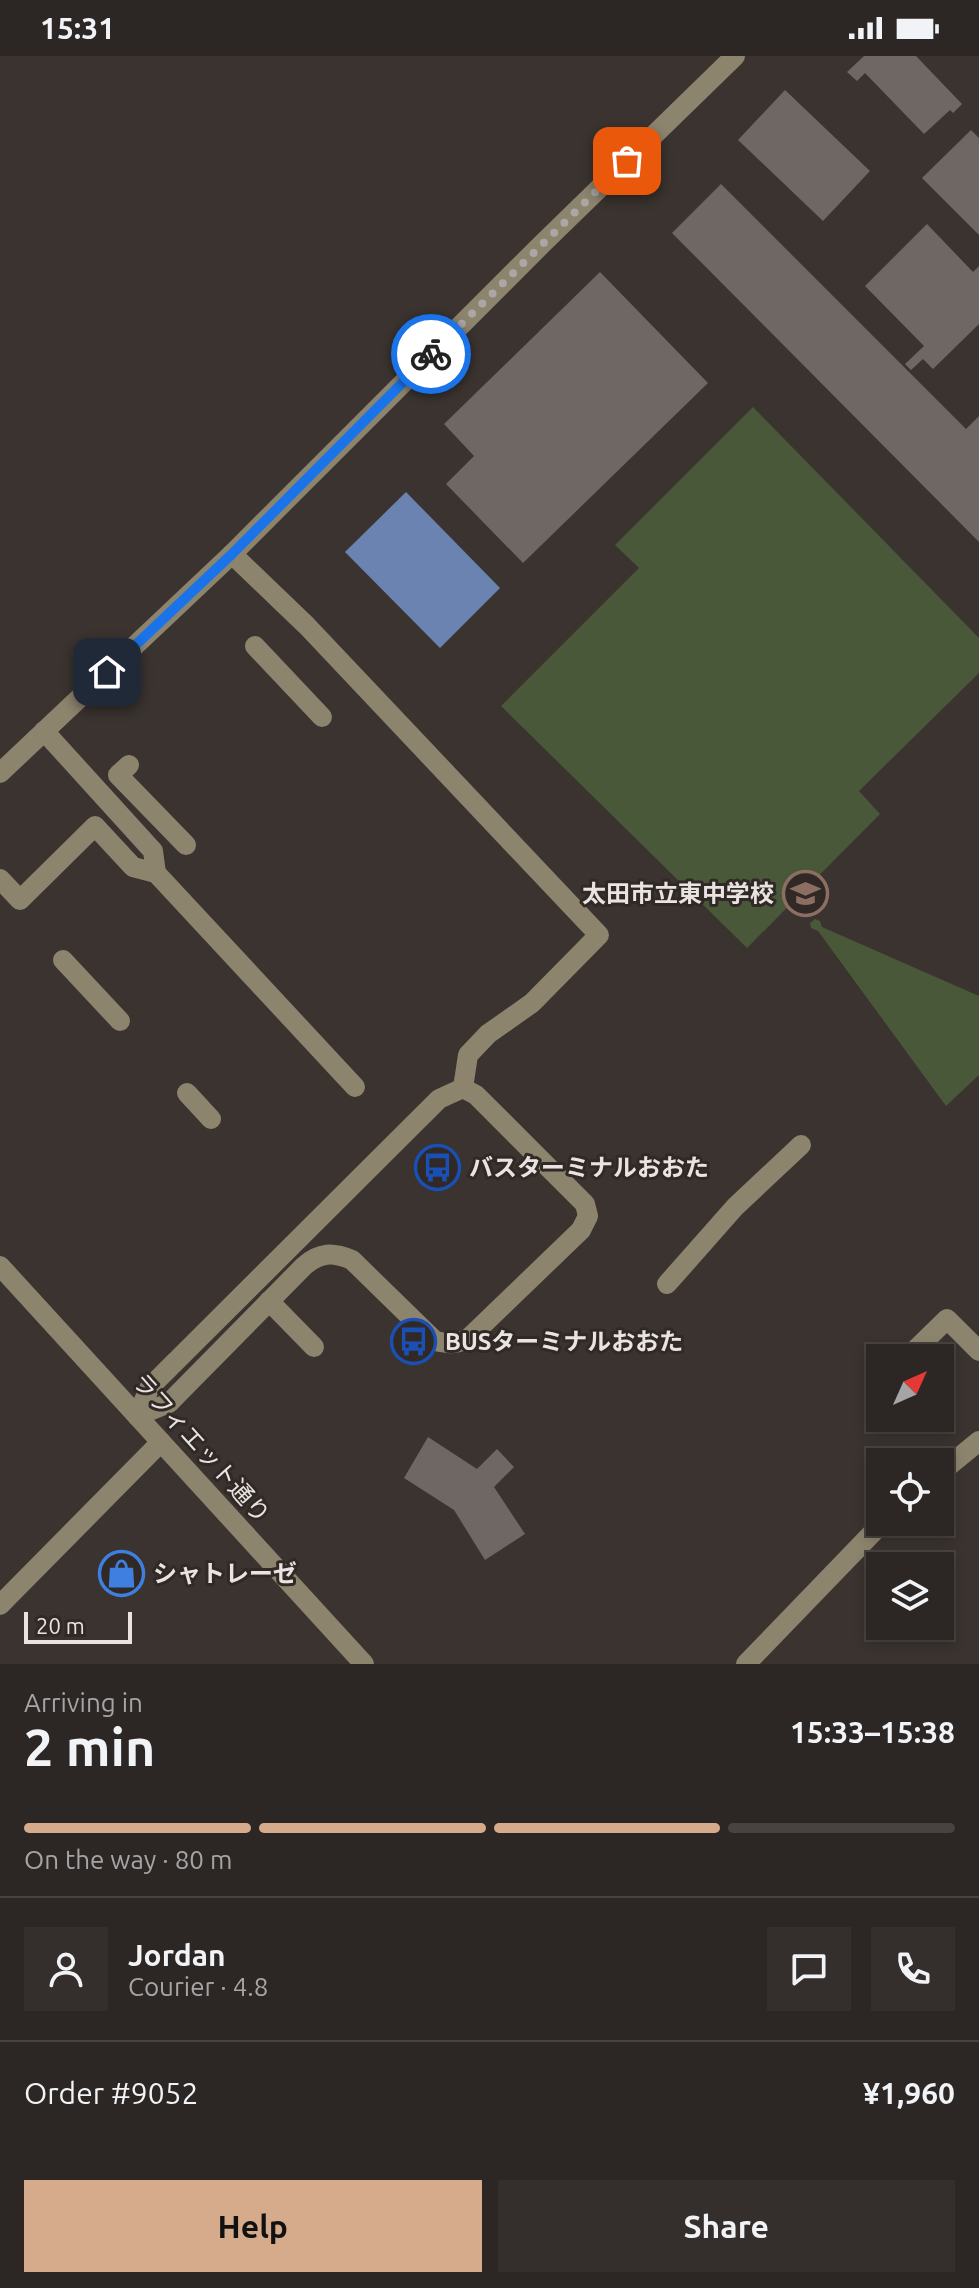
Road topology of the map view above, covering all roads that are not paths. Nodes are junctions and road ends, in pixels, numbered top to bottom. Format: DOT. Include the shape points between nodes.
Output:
graph roads {
  1 [pos="735,56"];
  2 [pos="232,554"];
  3 [pos="255,646"];
  4 [pos="322,717"];
  5 [pos="44,731"];
  6 [pos="129,765"];
  7 [pos="0,773"];
  8 [pos="186,845"];
  9 [pos="156,873"];
  10 [pos="0,879"];
  11 [pos="63,960"];
  12 [pos="120,1021"];
  13 [pos="355,1087"];
  14 [pos="463,1088"];
  15 [pos="187,1093"];
  16 [pos="211,1119"];
  17 [pos="801,1145"];
  18 [pos="0,1266"];
  19 [pos="667,1284"];
  20 [pos="269,1301"];
  21 [pos="921,1344"];
  22 [pos="314,1347"];
  23 [pos="979,1351"];
  24 [pos="137,1416"];
  25 [pos="979,1441"];
  26 [pos="161,1442"];
  27 [pos="954,1462"];
  28 [pos="869,1536"];
  29 [pos="0,1605"];
  30 [pos="364,1664"];
  31 [pos="746,1664"];
  1 -- 2 [label="street"];
  2 -- 5 [label="street"];
  2 -- 14 [label="street" via="599,935 532,1003 468,1055"];
  3 -- 4 [label="street"];
  5 -- 7 [label="street"];
  5 -- 9 [label="street" via="153,851"];
  6 -- 8 [label="street" via="118,775"];
  9 -- 10 [label="street" via="133,867 95,826 20,900"];
  9 -- 13 [label="street"];
  11 -- 12 [label="street"];
  14 -- 20 [label="street" via="585,1204 588,1216 581,1230 462,1342 435,1341 352,1260 337,1254 312,1259"];
  14 -- 24 [label="street" via="439,1099 159,1377"];
  15 -- 16 [label="street"];
  17 -- 19 [label="street" via="735,1207"];
  18 -- 24 [label="street, ラフィエット通り"];
  20 -- 22 [label="street"];
  20 -- 24 [label="street" via="169,1403"];
  21 -- 23 [label="street" via="947,1319"];
  24 -- 26 [label="street, ラフィエット通り"];
  25 -- 27 [label="street"];
  26 -- 29 [label="street"];
  26 -- 30 [label="street, ラフィエット通り"];
  28 -- 31 [label="street"];
}
